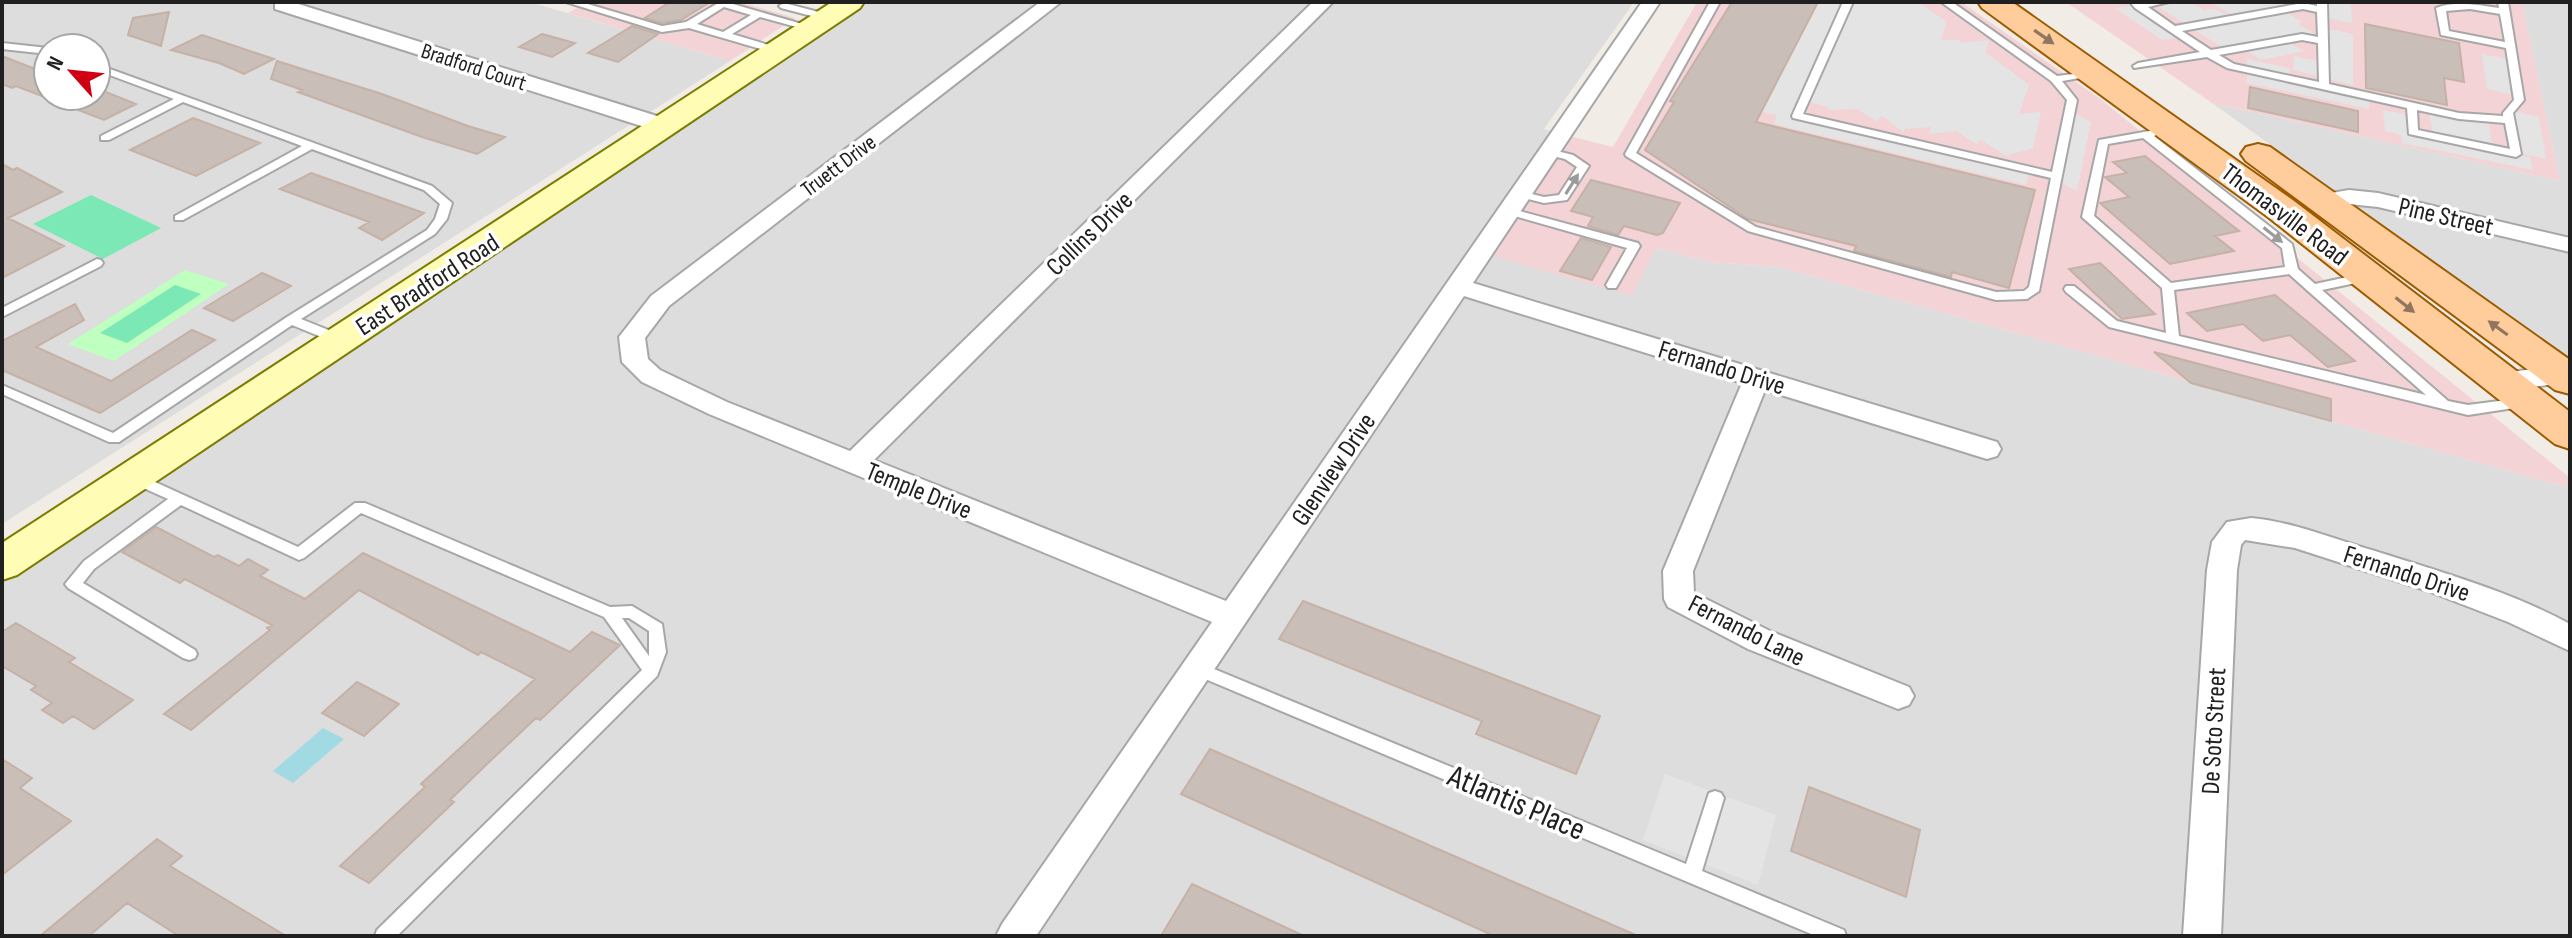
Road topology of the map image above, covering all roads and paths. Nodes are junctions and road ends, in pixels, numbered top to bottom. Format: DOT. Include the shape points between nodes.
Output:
graph roads {
  1 [pos="571,2"];
  2 [pos="1052,2"];
  3 [pos="1324,2"];
  4 [pos="1651,2"];
  5 [pos="1715,2"];
  6 [pos="1848,2"];
  7 [pos="1946,2"];
  8 [pos="1993,2"];
  9 [pos="2039,2"];
  10 [pos="2164,2"];
  11 [pos="2136,4"];
  12 [pos="2470,4"];
  13 [pos="282,5"];
  14 [pos="784,6"];
  15 [pos="2322,6"];
  16 [pos="2504,7"];
  17 [pos="759,14"];
  18 [pos="830,16"];
  19 [pos="689,25"];
  20 [pos="2079,28"];
  21 [pos="2172,30"];
  22 [pos="724,35"];
  23 [pos="2323,41"];
  24 [pos="2,46"];
  25 [pos="2510,46"];
  26 [pos="32,49"];
  27 [pos="778,51"];
  28 [pos="2210,54"];
  29 [pos="2116,64"];
  30 [pos="112,73"];
  31 [pos="2055,79"];
  32 [pos="2324,87"];
  33 [pos="2169,89"];
  34 [pos="184,98"];
  35 [pos="2412,106"];
  36 [pos="2509,120"];
  37 [pos="665,126"];
  38 [pos="2160,132"];
  39 [pos="2227,132"];
  40 [pos="105,138"];
  41 [pos="310,146"];
  42 [pos="1549,152"];
  43 [pos="2285,174"];
  44 [pos="2057,176"];
  45 [pos="2248,185"];
  46 [pos="2322,201"];
  47 [pos="1514,202"];
  48 [pos="179,218"];
  49 [pos="2570,245"];
  50 [pos="97,263"];
  51 [pos="2292,270"];
  52 [pos="2368,276"];
  53 [pos="1612,285"];
  54 [pos="1458,286"];
  55 [pos="2168,287"];
  56 [pos="2312,288"];
  57 [pos="2070,289"];
  58 [pos="2,313"];
  59 [pos="291,320"];
  60 [pos="632,337"];
  61 [pos="2173,339"];
  62 [pos="341,340"];
  63 [pos="2567,375"];
  64 [pos="1757,378"];
  65 [pos="2,389"];
  66 [pos="2516,392"];
  67 [pos="2445,405"];
  68 [pos="2570,434"];
  69 [pos="1987,449"];
  70 [pos="854,463"];
  71 [pos="133,477"];
  72 [pos="179,499"];
  73 [pos="2237,530"];
  74 [pos="2,564"];
  75 [pos="609,613"];
  76 [pos="1232,617"];
  77 [pos="2570,639"];
  78 [pos="189,654"];
  79 [pos="1197,668"];
  80 [pos="651,671"];
  81 [pos="1898,696"];
  82 [pos="1715,798"];
  83 [pos="1692,875"];
  84 [pos="384,936"];
  85 [pos="1015,936"];
  86 [pos="1837,936"];
  87 [pos="2202,936"];
  1 -- 19 [label="lane" via="662,29"];
  2 -- 60 [label="street, Truett Drive" via="660,301"];
  3 -- 70 [label="street, Collins Drive"];
  4 -- 42 [label="street, Glenview Drive"];
  5 -- 44 [label="lane" via="1630,154 1752,229 1996,296 2027,295 2035,288"];
  6 -- 44 [label="lane" via="1797,116"];
  7 -- 31 [label="lane"];
  8 -- 29 [label="main road, Thomasville Road, one-way"];
  9 -- 20 [label="main road"];
  10 -- 11 [label="lane"];
  11 -- 21 [label="lane"];
  12 -- 16 [label="lane"];
  12 -- 25 [label="lane" via="2441,8 2444,33"];
  13 -- 37 [label="street, Bradford Court"];
  14 -- 18 [label="lane"];
  15 -- 21 [label="lane"];
  15 -- 23 [label="lane"];
  16 -- 25 [label="lane"];
  17 -- 18 [label="lane"];
  17 -- 19 [label="lane" via="723,4"];
  17 -- 22 [label="lane"];
  18 -- 27 [label="street, East Bradford Road"];
  19 -- 22 [label="lane"];
  21 -- 28 [label="lane"];
  22 -- 27 [label="lane"];
  23 -- 28 [label="lane" via="2302,37"];
  23 -- 32 [label="lane"];
  24 -- 26 [label="lane"];
  25 -- 36 [label="lane" via="2519,100 2508,113"];
  27 -- 37 [label="street, East Bradford Road"];
  28 -- 29 [label="lane"];
  28 -- 32 [label="lane" via="2249,71"];
  29 -- 31 [label="lane"];
  29 -- 33 [label="main road, Thomasville Road"];
  29 -- 38 [label="main road, Thomasville Road"];
  30 -- 34 [label="lane"];
  31 -- 44 [label="lane" via="2072,100"];
  32 -- 35 [label="lane"];
  34 -- 40 [label="lane"];
  34 -- 41 [label="lane"];
  35 -- 36 [label="lane"];
  35 -- 36 [label="lane" via="2413,132 2516,154"];
  37 -- 62 [label="street, East Bradford Road"];
  38 -- 45 [label="main road, Thomasville Road"];
  38 -- 51 [label="lane, one-way" via="2288,247"];
  38 -- 55 [label="lane" via="2103,142 2088,217"];
  39 -- 43 [label="main road, Thomasville Road"];
  41 -- 48 [label="lane"];
  41 -- 59 [label="lane" via="428,188 446,203 431,232"];
  42 -- 47 [label="street, Glenview Drive"];
  47 -- 42 [label="lane, one-way" via="1563,198 1583,166"];
  43 -- 45 [label="main road"];
  43 -- 46 [label="main road, Thomasville Road"];
  45 -- 52 [label="main road, Thomasville Road"];
  46 -- 49 [label="street, Pine Street" via="2378,200"];
  63 -- 46 [label="main road, Thomasville Road, one-way"];
  47 -- 53 [label="lane" via="1634,246"];
  47 -- 54 [label="street, Glenview Drive"];
  50 -- 58 [label="lane"];
  51 -- 55 [label="lane"];
  51 -- 56 [label="lane"];
  52 -- 56 [label="lane"];
  52 -- 66 [label="main road, Thomasville Road, one-way"];
  54 -- 64 [label="street, Fernando Drive"];
  54 -- 76 [label="street, Glenview Drive"];
  55 -- 61 [label="lane"];
  56 -- 67 [label="lane"];
  57 -- 61 [label="lane" via="2113,324"];
  59 -- 62 [label="lane"];
  59 -- 65 [label="lane" via="114,439"];
  60 -- 70 [label="street, Temple Drive" via="635,362 651,376"];
  61 -- 67 [label="lane"];
  62 -- 71 [label="street, East Bradford Road"];
  63 -- 66 [label="street"];
  64 -- 69 [label="street, Fernando Drive"];
  64 -- 81 [label="street, Fernando Lane" via="1678,571 1679,599 1728,626"];
  66 -- 67 [label="lane" via="2468,410"];
  66 -- 68 [label="main road, Thomasville Road"];
  70 -- 76 [label="street, Temple Drive"];
  71 -- 72 [label="lane"];
  71 -- 74 [label="street, East Bradford Road"];
  72 -- 75 [label="lane" via="299,554 360,507"];
  72 -- 78 [label="lane" via="89,565 73,584"];
  73 -- 77 [label="street, Fernando Drive" via="2304,540 2477,595"];
  73 -- 87 [label="street, De Soto Street" via="2227,542 2222,570"];
  75 -- 80 [label="lane"];
  75 -- 80 [label="lane" via="632,612 657,628 658,652"];
  76 -- 79 [label="street, Glenview Drive"];
  79 -- 83 [label="lane, Atlantis Place"];
  79 -- 85 [label="street, Glenview Drive"];
  80 -- 84 [label="lane"];
  82 -- 83 [label="lane"];
  83 -- 86 [label="lane, Atlantis Place"];
}
